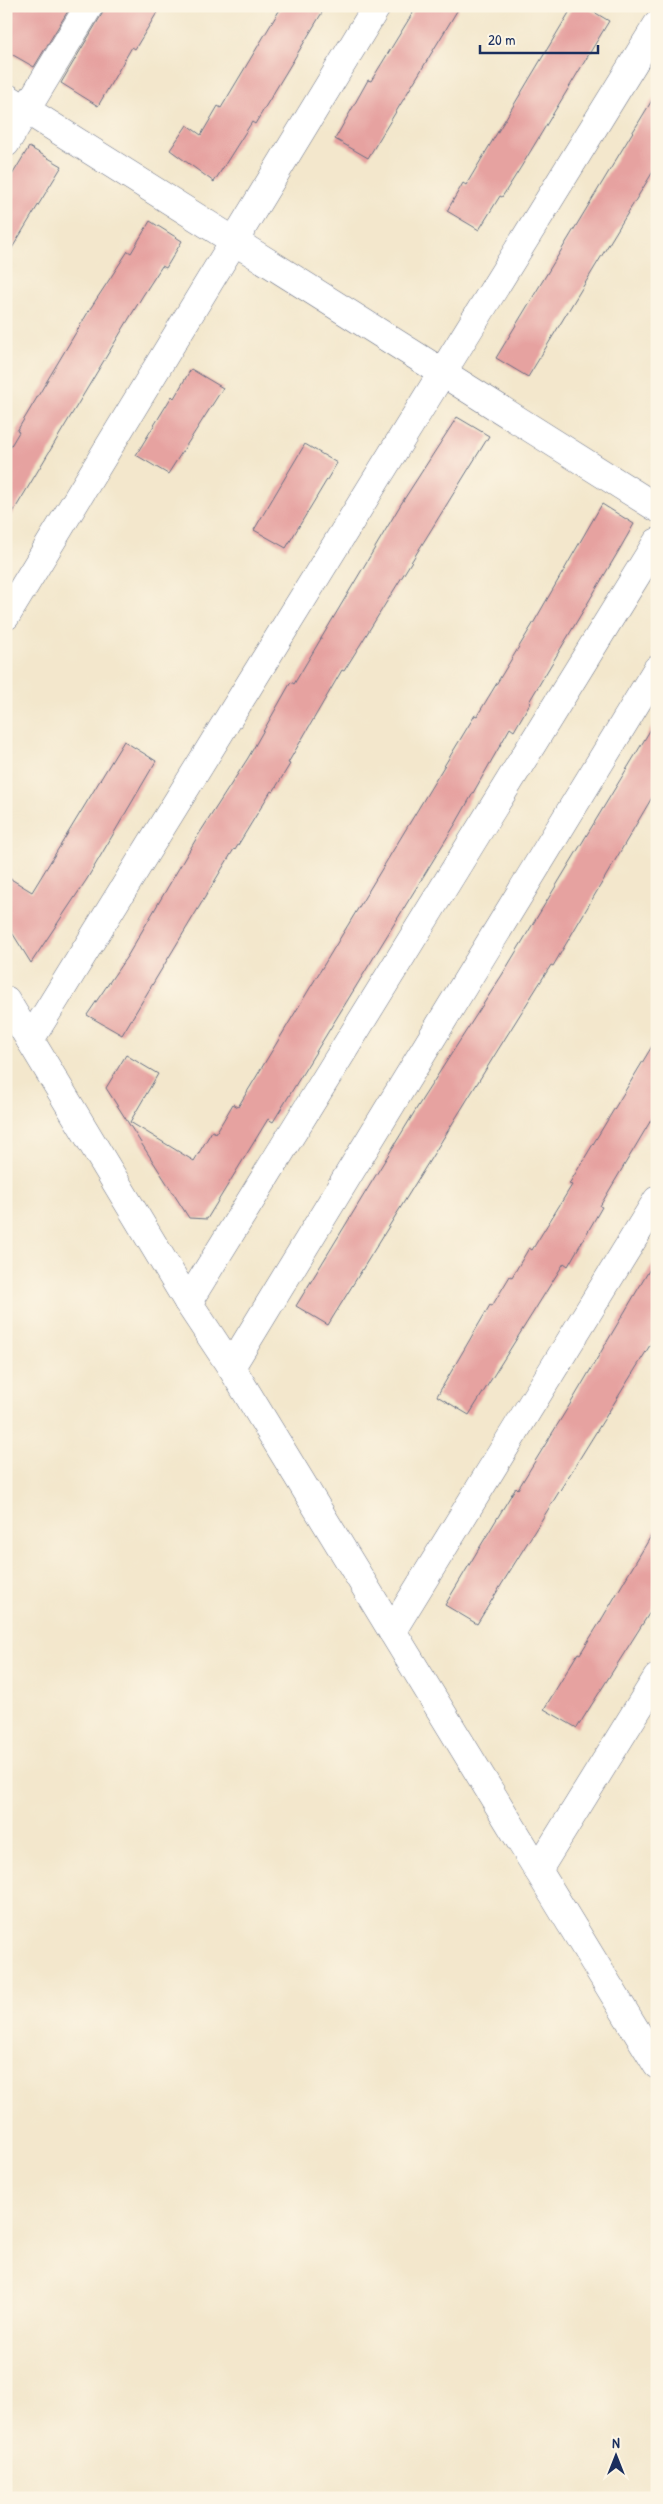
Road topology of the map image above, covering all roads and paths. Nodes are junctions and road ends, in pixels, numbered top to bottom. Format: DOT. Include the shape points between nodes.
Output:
graph roads {
  1 [pos="89,6"];
  2 [pos="377,6"];
  3 [pos="657,25"];
  4 [pos="16,104"];
  5 [pos="6,143"];
  6 [pos="234,241"];
  7 [pos="442,373"];
  8 [pos="657,508"];
  9 [pos="657,542"];
  10 [pos="6,616"];
  11 [pos="657,669"];
  12 [pos="6,1000"];
  13 [pos="30,1040"];
  14 [pos="657,1200"];
  15 [pos="188,1302"];
  16 [pos="231,1367"];
  17 [pos="392,1631"];
  18 [pos="657,1678"];
  19 [pos="538,1870"];
  20 [pos="657,2065"];
  1 -- 4 [label="street"];
  2 -- 6 [label="street"];
  3 -- 7 [label="street"];
  4 -- 5 [label="street"];
  4 -- 6 [label="street"];
  6 -- 7 [label="street"];
  6 -- 10 [label="street"];
  7 -- 8 [label="street"];
  7 -- 13 [label="street"];
  9 -- 15 [label="street"];
  11 -- 16 [label="street"];
  12 -- 13 [label="street"];
  13 -- 15 [label="street"];
  14 -- 17 [label="street"];
  15 -- 16 [label="street"];
  16 -- 17 [label="street"];
  17 -- 19 [label="street"];
  18 -- 19 [label="street"];
  19 -- 20 [label="street"];
}
